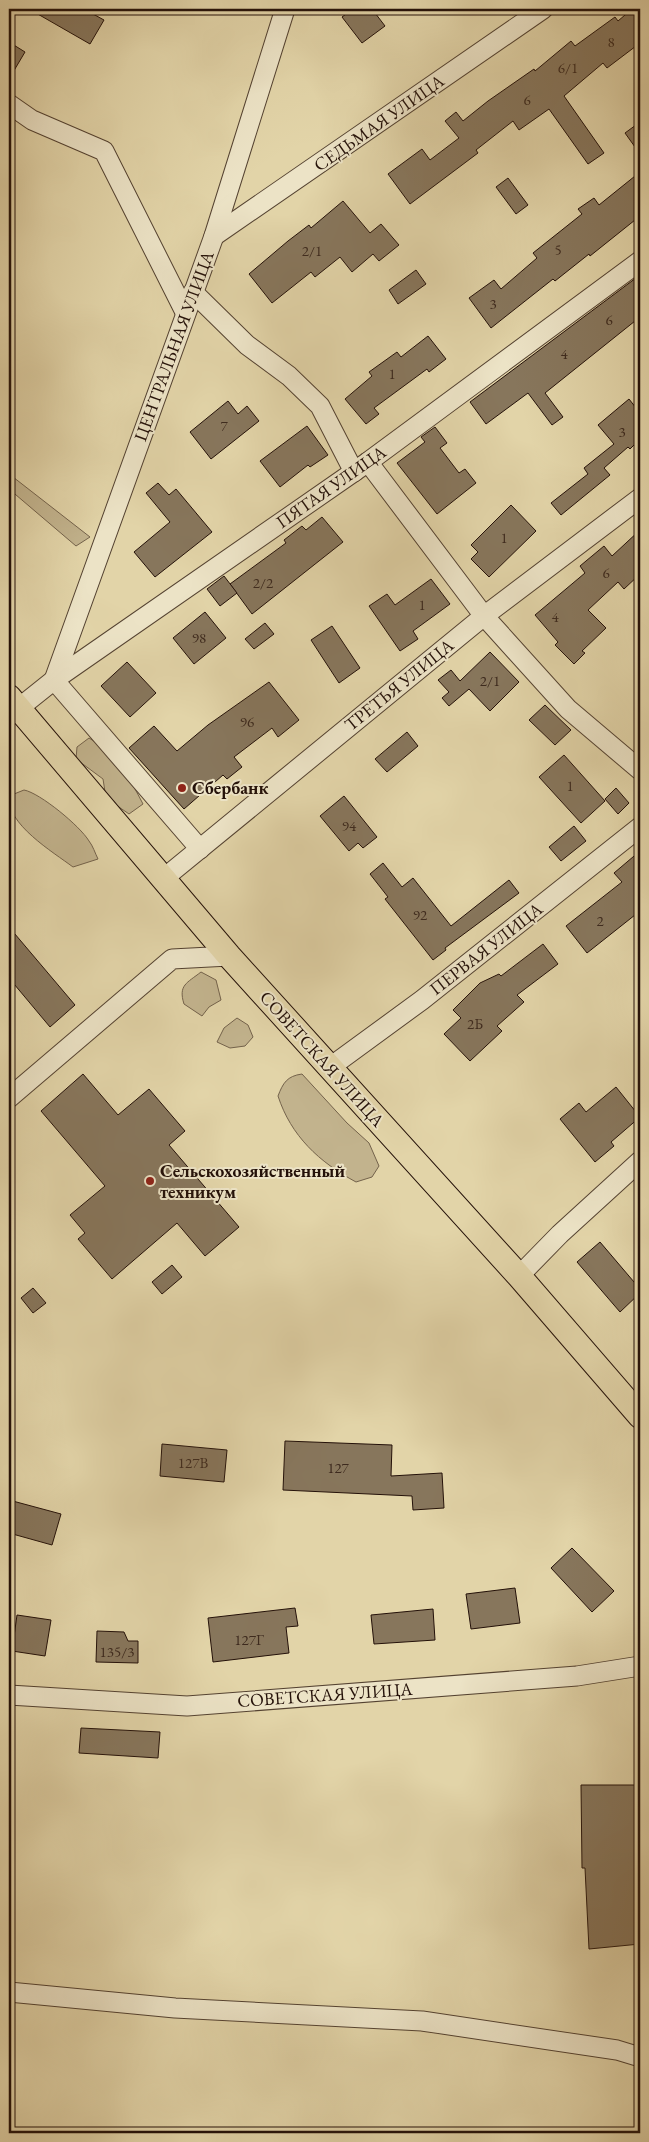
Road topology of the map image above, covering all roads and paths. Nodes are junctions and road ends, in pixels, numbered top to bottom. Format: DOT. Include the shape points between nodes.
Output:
graph roads {
  1 [pos="285,9"];
  2 [pos="543,9"];
  3 [pos="9,104"];
  4 [pos="214,236"];
  5 [pos="640,261"];
  6 [pos="193,292"];
  7 [pos="185,312"];
  8 [pos="361,467"];
  9 [pos="640,498"];
  10 [pos="484,616"];
  11 [pos="54,680"];
  12 [pos="12,707"];
  13 [pos="640,770"];
  14 [pos="640,827"];
  15 [pos="200,849"];
  16 [pos="164,879"];
  17 [pos="229,956"];
  18 [pos="329,1068"];
  19 [pos="9,1098"];
  20 [pos="640,1161"];
  21 [pos="519,1276"];
  22 [pos="640,1416"];
  23 [pos="640,1666"];
  24 [pos="9,1695"];
  25 [pos="9,1992"];
  26 [pos="640,2056"];
  1 -- 4 [label="street, ЦЕНТРАЛЬНАЯ УЛИЦА"];
  2 -- 4 [label="street, СЕДЬМАЯ УЛИЦА"];
  3 -- 7 [label="street" via="32,120 104,151"];
  4 -- 6 [label="street, ЦЕНТРАЛЬНАЯ УЛИЦА"];
  5 -- 8 [label="street, ПЯТАЯ УЛИЦА"];
  6 -- 7 [label="street, ЦЕНТРАЛЬНАЯ УЛИЦА"];
  6 -- 8 [label="street" via="247,345 289,376 320,406"];
  7 -- 11 [label="street, ЦЕНТРАЛЬНАЯ УЛИЦА"];
  8 -- 10 [label="street"];
  8 -- 11 [label="street, ПЯТАЯ УЛИЦА"];
  9 -- 10 [label="street, ТРЕТЬЯ УЛИЦА"];
  10 -- 13 [label="street" via="568,709"];
  10 -- 15 [label="street, ТРЕТЬЯ УЛИЦА"];
  11 -- 12 [label="street, ПЯТАЯ УЛИЦА"];
  11 -- 15 [label="street"];
  12 -- 16 [label="main road, СОВЕТСКАЯ УЛИЦА"];
  14 -- 18 [label="street, ПЕРВАЯ УЛИЦА" via="422,1000"];
  15 -- 16 [label="street, ТРЕТЬЯ УЛИЦА"];
  16 -- 17 [label="main road, СОВЕТСКАЯ УЛИЦА"];
  17 -- 18 [label="main road, СОВЕТСКАЯ УЛИЦА"];
  17 -- 19 [label="street" via="172,959"];
  18 -- 21 [label="main road, СОВЕТСКАЯ УЛИЦА"];
  20 -- 21 [label="street"];
  21 -- 22 [label="main road, СОВЕТСКАЯ УЛИЦА"];
  23 -- 24 [label="street, СОВЕТСКАЯ УЛИЦА" via="577,1676 187,1706"];
  25 -- 26 [label="street" via="175,2008 422,2021"];
}
